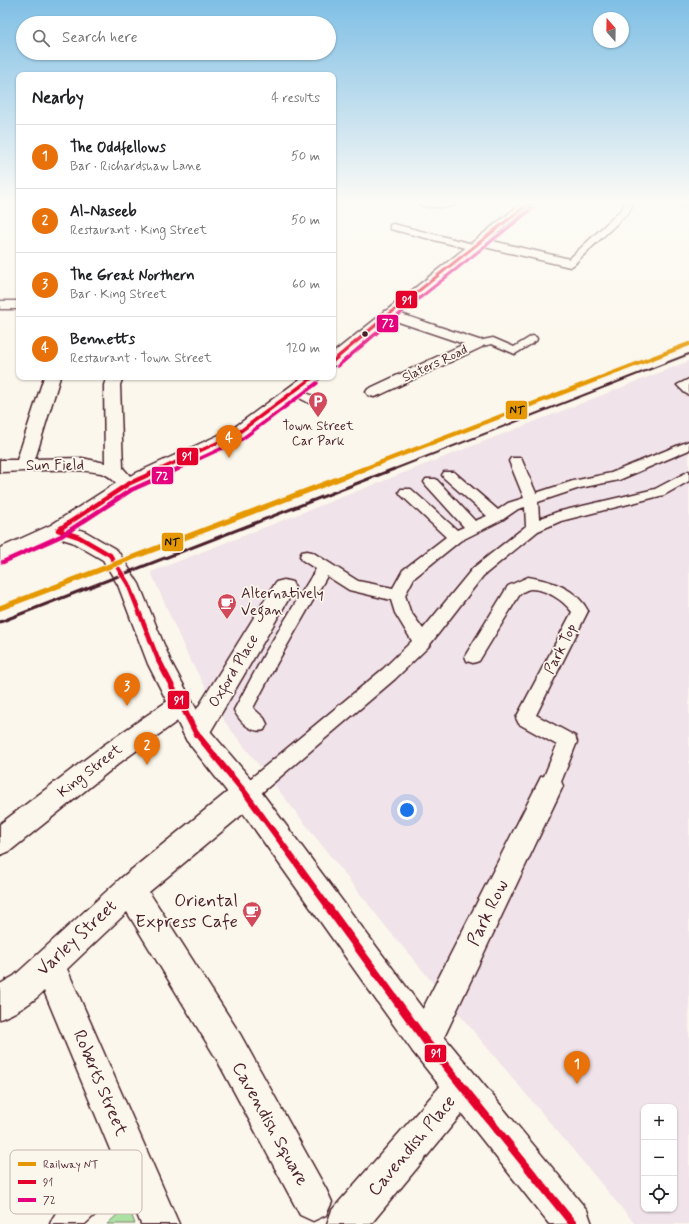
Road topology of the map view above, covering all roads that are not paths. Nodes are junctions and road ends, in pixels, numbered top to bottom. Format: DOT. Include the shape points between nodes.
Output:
graph roads {
  1 [pos="457,260"];
  2 [pos="556,260"];
  3 [pos="573,260"];
  4 [pos="570,263"];
  5 [pos="389,314"];
  6 [pos="532,339"];
  7 [pos="477,344"];
  8 [pos="336,358"];
  9 [pos="51,380"];
  10 [pos="114,380"];
  11 [pos="311,380"];
  12 [pos="689,382"];
  13 [pos="689,391"];
  14 [pos="374,392"];
  15 [pos="689,445"];
  16 [pos="516,461"];
  17 [pos="0,466"];
  18 [pos="24,466"];
  19 [pos="114,470"];
  20 [pos="449,475"];
  21 [pos="689,475"];
  22 [pos="431,482"];
  23 [pos="128,484"];
  24 [pos="689,489"];
  25 [pos="406,492"];
  26 [pos="659,492"];
  27 [pos="531,499"];
  28 [pos="497,517"];
  29 [pos="473,528"];
  30 [pos="533,528"];
  31 [pos="58,530"];
  32 [pos="455,537"];
  33 [pos="0,556"];
  34 [pos="307,556"];
  35 [pos="325,567"];
  36 [pos="284,588"];
  37 [pos="397,595"];
  38 [pos="422,642"];
  39 [pos="473,656"];
  40 [pos="181,705"];
  41 [pos="258,724"];
  42 [pos="196,733"];
  43 [pos="550,786"];
  44 [pos="246,794"];
  45 [pos="0,841"];
  46 [pos="130,889"];
  47 [pos="50,964"];
  48 [pos="0,1003"];
  49 [pos="425,1040"];
  50 [pos="462,1087"];
  51 [pos="129,1150"];
  52 [pos="142,1181"];
  53 [pos="313,1202"];
  54 [pos="75,1214"];
  55 [pos="64,1224"];
  56 [pos="160,1224"];
  57 [pos="346,1224"];
  58 [pos="573,1224"];
  1 -- 5 [label="street"];
  2 -- 4 [label="street"];
  3 -- 4 [label="lane"];
  5 -- 7 [label="street, Slaters Road"];
  5 -- 8 [label="street"];
  6 -- 7 [label="lane" via="515,351 493,341"];
  7 -- 14 [label="street, Slaters Road"];
  9 -- 18 [label="street"];
  10 -- 19 [label="street"];
  11 -- 23 [label="street" via="302,395 238,433"];
  12 -- 13 [label="lane" via="683,385"];
  15 -- 27 [label="lane" via="614,477 578,484"];
  16 -- 27 [label="lane"];
  17 -- 18 [label="street, Sun Field"];
  18 -- 19 [label="street, Sun Field" via="82,464"];
  19 -- 23 [label="street"];
  20 -- 28 [label="lane"];
  21 -- 26 [label="lane"];
  22 -- 29 [label="lane"];
  23 -- 31 [label="street"];
  24 -- 26 [label="lane"];
  25 -- 32 [label="lane"];
  26 -- 30 [label="lane" via="557,517"];
  27 -- 28 [label="lane" via="513,506"];
  27 -- 30 [label="lane"];
  28 -- 29 [label="lane"];
  29 -- 32 [label="lane"];
  30 -- 38 [label="lane" via="478,572"];
  31 -- 33 [label="street"];
  31 -- 40 [label="street" via="79,537 110,555 128,584 160,664"];
  32 -- 37 [label="lane" via="408,574"];
  34 -- 35 [label="lane"];
  35 -- 37 [label="lane" via="354,586"];
  35 -- 41 [label="lane" via="243,710"];
  36 -- 42 [label="street, Oxford Place"];
  37 -- 38 [label="lane" via="403,614"];
  38 -- 44 [label="lane" via="389,674"];
  39 -- 43 [label="lane, Park Top" via="514,590 528,583 547,586 571,599 580,611 525,718 568,742"];
  40 -- 42 [label="street"];
  40 -- 45 [label="street, King Street" via="113,753"];
  42 -- 44 [label="street"];
  43 -- 49 [label="street, Park Row"];
  44 -- 46 [label="street, Varley Street"];
  44 -- 49 [label="street"];
  46 -- 47 [label="street, Varley Street"];
  46 -- 53 [label="street, Cavendish Square" via="228,1046"];
  47 -- 48 [label="street, Varley Street" via="25,987"];
  47 -- 51 [label="street, Roberts Street"];
  49 -- 50 [label="street"];
  50 -- 57 [label="street, Cavendish Place"];
  50 -- 58 [label="street"];
  52 -- 56 [label="street, Roberts Street"];
  54 -- 55 [label="lane"];
}
